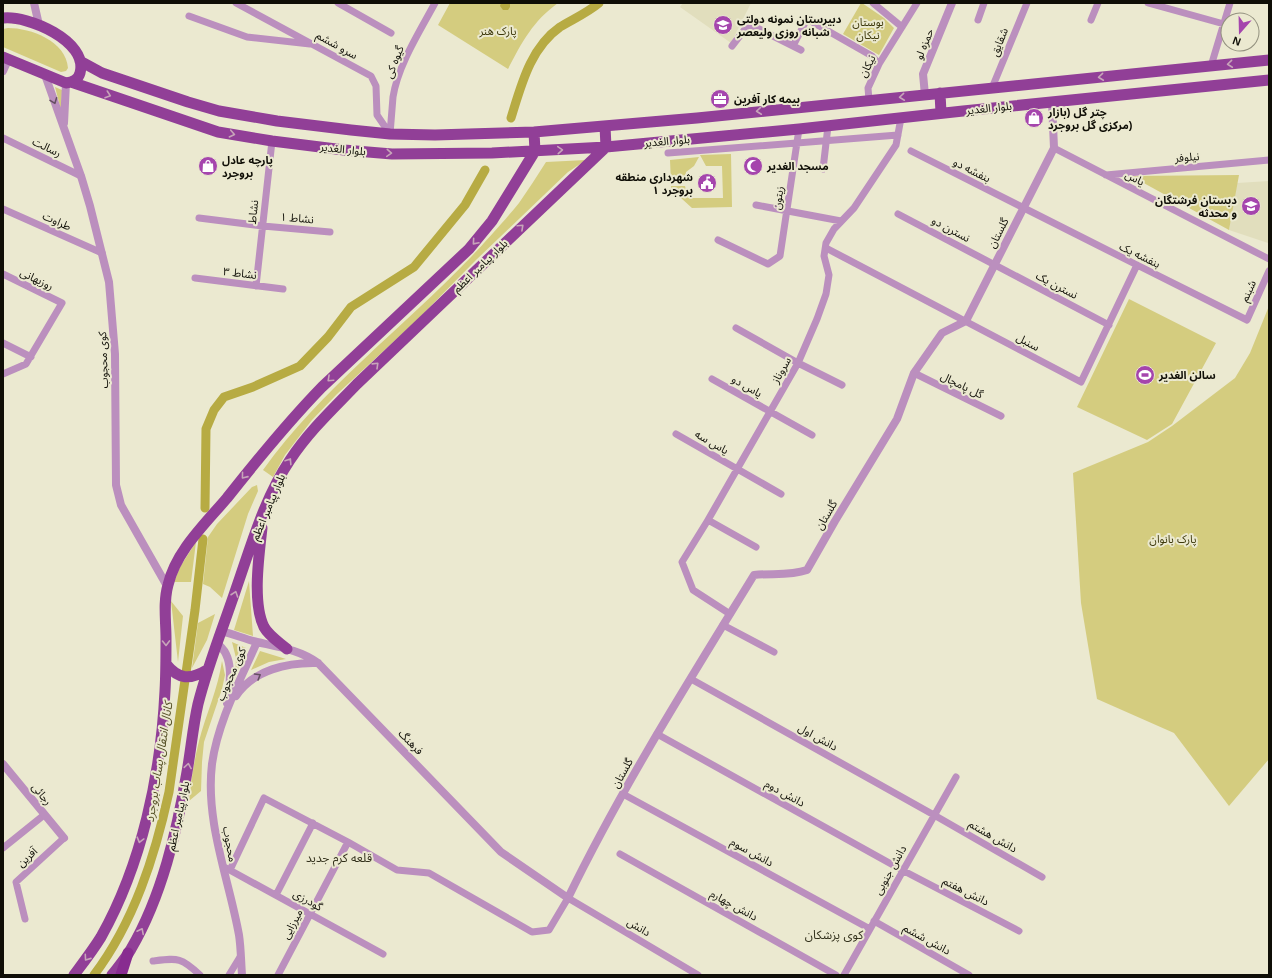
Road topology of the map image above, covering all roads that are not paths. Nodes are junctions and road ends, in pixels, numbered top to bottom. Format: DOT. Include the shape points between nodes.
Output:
graph roads {
  1 [pos="34,3"];
  2 [pos="236,3"];
  3 [pos="338,3"];
  4 [pos="435,3"];
  5 [pos="873,3"];
  6 [pos="917,3"];
  7 [pos="952,3"];
  8 [pos="984,3"];
  9 [pos="1027,3"];
  10 [pos="1098,3"];
  11 [pos="1148,3"];
  12 [pos="189,16"];
  13 [pos="3,18"];
  14 [pos="978,20"];
  15 [pos="1091,20"];
  16 [pos="1220,23"];
  17 [pos="39,25"];
  18 [pos="902,27"];
  19 [pos="391,33"];
  20 [pos="1220,37"];
  21 [pos="314,45"];
  22 [pos="732,46"];
  23 [pos="793,46"];
  24 [pos="802,50"];
  25 [pos="6,59"];
  26 [pos="1269,60"];
  27 [pos="80,61"];
  28 [pos="879,64"];
  29 [pos="1211,66"];
  30 [pos="3,71"];
  31 [pos="45,75"];
  32 [pos="1269,80"];
  33 [pos="69,83"];
  34 [pos="992,88"];
  35 [pos="961,91"];
  36 [pos="940,93"];
  37 [pos="925,94"];
  38 [pos="869,100"];
  39 [pos="1052,102"];
  40 [pos="963,110"];
  41 [pos="941,113"];
  42 [pos="901,118"];
  43 [pos="64,126"];
  44 [pos="605,126"];
  45 [pos="828,126"];
  46 [pos="799,129"];
  47 [pos="534,132"];
  48 [pos="390,134"];
  49 [pos="898,135"];
  50 [pos="3,138"];
  51 [pos="272,141"];
  52 [pos="826,141"];
  53 [pos="797,143"];
  54 [pos="606,147"];
  55 [pos="1054,148"];
  56 [pos="536,151"];
  57 [pos="911,151"];
  58 [pos="668,154"];
  59 [pos="1269,160"];
  60 [pos="823,169"];
  61 [pos="1106,175"];
  62 [pos="81,176"];
  63 [pos="756,205"];
  64 [pos="1023,208"];
  65 [pos="3,209"];
  66 [pos="787,211"];
  67 [pos="898,214"];
  68 [pos="199,218"];
  69 [pos="841,221"];
  70 [pos="262,226"];
  71 [pos="330,232"];
  72 [pos="718,240"];
  73 [pos="826,248"];
  74 [pos="102,253"];
  75 [pos="1269,259"];
  76 [pos="995,264"];
  77 [pos="1137,266"];
  78 [pos="1269,271"];
  79 [pos="3,274"];
  80 [pos="195,278"];
  81 [pos="256,286"];
  82 [pos="283,289"];
  83 [pos="1247,320"];
  84 [pos="966,321"];
  85 [pos="1109,325"];
  86 [pos="736,328"];
  87 [pos="3,343"];
  88 [pos="31,357"];
  89 [pos="798,363"];
  90 [pos="914,373"];
  91 [pos="3,374"];
  92 [pos="712,379"];
  93 [pos="842,385"];
  94 [pos="770,412"];
  95 [pos="1001,416"];
  96 [pos="676,434"];
  97 [pos="812,435"];
  98 [pos="737,469"];
  99 [pos="781,494"];
  100 [pos="264,512"];
  101 [pos="708,520"];
  102 [pos="756,547"];
  103 [pos="167,586"];
  104 [pos="730,614"];
  105 [pos="723,625"];
  106 [pos="221,631"];
  107 [pos="257,642"];
  108 [pos="217,644"];
  109 [pos="287,648"];
  110 [pos="774,652"];
  111 [pos="318,663"];
  112 [pos="166,664"];
  113 [pos="207,670"];
  114 [pos="691,679"];
  115 [pos="224,716"];
  116 [pos="657,734"];
  117 [pos="3,764"];
  118 [pos="956,777"];
  119 [pos="623,794"];
  120 [pos="44,814"];
  121 [pos="934,815"];
  122 [pos="313,823"];
  123 [pos="64,838"];
  124 [pos="348,842"];
  125 [pos="3,848"];
  126 [pos="620,854"];
  127 [pos="222,866"];
  128 [pos="230,870"];
  129 [pos="902,870"];
  130 [pos="1042,877"];
  131 [pos="276,896"];
  132 [pos="568,898"];
  133 [pos="310,914"];
  134 [pos="25,919"];
  135 [pos="874,921"];
  136 [pos="870,929"];
  137 [pos="1018,931"];
  138 [pos="128,953"];
  139 [pos="383,954"];
  140 [pos="240,957"];
  141 [pos="153,960"];
  142 [pos="74,975"];
  143 [pos="112,975"];
  144 [pos="121,975"];
  145 [pos="200,975"];
  146 [pos="229,975"];
  147 [pos="242,975"];
  148 [pos="278,975"];
  149 [pos="698,975"];
  150 [pos="836,975"];
  151 [pos="844,975"];
  152 [pos="969,975"];
  1 -- 17 [label="street"];
  2 -- 21 [label="street, سرو ششم"];
  3 -- 19 [label="street"];
  4 -- 48 [label="street, گیوه کی" via="413,42 398,79"];
  5 -- 18 [label="street"];
  6 -- 18 [label="street, نیکان"];
  7 -- 37 [label="street, حمزه لو" via="923,74"];
  8 -- 14 [label="street"];
  9 -- 34 [label="street, شقایق"];
  10 -- 15 [label="street"];
  11 -- 16 [label="street"];
  12 -- 21 [label="street" via="247,37"];
  13 -- 17 [label="main road" via="17,18"];
  17 -- 27 [label="main road" via="62,37"];
  18 -- 28 [label="street, نیکان"];
  20 -- 29 [label="street"];
  21 -- 48 [label="street, سرو ششم" via="371,76 376,86 377,115"];
  22 -- 23 [label="street" via="749,24"];
  23 -- 24 [label="street"];
  23 -- 28 [label="street" via="807,19 872,56"];
  25 -- 30 [label="street"];
  25 -- 31 [label="main road, بلوار الغدیر"];
  26 -- 29 [label="main road, بلوار الغدیر, one-way"];
  27 -- 33 [label="main road" via="78,77"];
  27 -- 48 [label="main road, بلوار الغدیر" via="102,73 219,111 277,121"];
  28 -- 38 [label="street, نیکان" via="868,88"];
  29 -- 34 [label="main road, بلوار الغدیر, one-way"];
  31 -- 33 [label="main road, بلوار الغدیر"];
  31 -- 43 [label="street, کوی محجوب, one-way"];
  32 -- 39 [label="main road, بلوار الغدیر"];
  33 -- 43 [label="street"];
  33 -- 51 [label="main road, بلوار الغدیر, one-way" via="218,132"];
  34 -- 35 [label="main road, بلوار الغدیر"];
  35 -- 36 [label="main road, بلوار الغدیر"];
  35 -- 40 [label="main road"];
  36 -- 37 [label="main road, بلوار الغدیر"];
  36 -- 41 [label="main road"];
  37 -- 38 [label="main road, بلوار الغدیر, one-way"];
  38 -- 44 [label="main road, بلوار الغدیر, one-way"];
  39 -- 40 [label="main road, بلوار الغدیر"];
  39 -- 55 [label="street, گلستان"];
  40 -- 41 [label="main road, بلوار الغدیر"];
  41 -- 42 [label="main road, بلوار الغدیر"];
  42 -- 45 [label="main road, بلوار الغدیر"];
  42 -- 49 [label="street, سروناز"];
  43 -- 62 [label="street, کوی محجوب"];
  44 -- 47 [label="main road, بلوار الغدیر"];
  44 -- 54 [label="main road"];
  45 -- 46 [label="main road, بلوار الغدیر"];
  45 -- 52 [label="street"];
  46 -- 53 [label="street, زیتون"];
  46 -- 54 [label="main road, بلوار الغدیر"];
  47 -- 48 [label="main road, بلوار الغدیر"];
  47 -- 56 [label="main road"];
  49 -- 52 [label="street"];
  49 -- 69 [label="street, سروناز" via="896,145 854,208"];
  50 -- 62 [label="street, رسالت"];
  51 -- 56 [label="main road, بلوار الغدیر, one-way" via="392,154"];
  51 -- 70 [label="street, نشاط"];
  52 -- 53 [label="street"];
  52 -- 60 [label="street"];
  53 -- 58 [label="street"];
  53 -- 66 [label="street, زیتون"];
  56 -- 54 [label="main road, بلوار الغدیر, one-way"];
  100 -- 54 [label="main road, بلوار پیامبر اعظم, one-way" via="278,479 290,460 331,410"];
  55 -- 61 [label="street, یاس"];
  55 -- 64 [label="street, گلستان"];
  56 -- 103 [label="main road, بلوار پیامبر اعظم, one-way" via="492,222 469,249 322,387 284,427 186,548"];
  57 -- 64 [label="street, بنفشه دو"];
  59 -- 61 [label="street, نیلوفر"];
  61 -- 75 [label="street, یاس"];
  62 -- 74 [label="street, کوی محجوب"];
  63 -- 66 [label="street"];
  64 -- 76 [label="street, گلستان"];
  64 -- 77 [label="street, بنفشه یک"];
  65 -- 74 [label="street, طراوت"];
  66 -- 69 [label="street"];
  66 -- 72 [label="street, زیتون" via="780,256 768,264"];
  67 -- 76 [label="street, نسترن دو"];
  68 -- 70 [label="street, نشاط ۱"];
  69 -- 73 [label="street, سروناز" via="826,243"];
  70 -- 71 [label="street, نشاط ۱"];
  70 -- 81 [label="street, نشاط"];
  73 -- 84 [label="street, سنبل"];
  73 -- 89 [label="street, سروناز" via="824,256 829,274 826,294"];
  74 -- 103 [label="street, کوی محجوب" via="109,282 115,354 116,485 121,505"];
  76 -- 84 [label="street, گلستان"];
  76 -- 85 [label="street, نسترن یک"];
  77 -- 83 [label="street, بنفشه یک"];
  77 -- 85 [label="street"];
  78 -- 83 [label="street, شبنم"];
  79 -- 88 [label="street, روزبهانی" via="62,303"];
  80 -- 81 [label="street, نشاط ۳"];
  81 -- 82 [label="street, نشاط ۳"];
  84 -- 85 [label="street, سنبل" via="1081,382"];
  84 -- 90 [label="street, گلستان" via="942,333"];
  86 -- 89 [label="street"];
  87 -- 88 [label="street"];
  88 -- 91 [label="street" via="26,364"];
  89 -- 93 [label="street"];
  89 -- 94 [label="street, سروناز"];
  90 -- 95 [label="street, گل پامچال"];
  90 -- 104 [label="street, گلستان" via="897,418 807,570 796,574 754,575"];
  92 -- 94 [label="street, یاس دو"];
  94 -- 97 [label="street, یاس دو"];
  94 -- 98 [label="street, سروناز"];
  96 -- 98 [label="street, یاس سه"];
  98 -- 99 [label="street, یاس سه"];
  98 -- 101 [label="street, سروناز"];
  106 -- 100 [label="main road, بلوار پیامبر اعظم, one-way"];
  100 -- 109 [label="main road" via="258,579 259,609 264,628"];
  101 -- 102 [label="street"];
  101 -- 104 [label="street, سروناز" via="682,562 693,590"];
  103 -- 112 [label="main road, بلوار پیامبر اعظم, one-way"];
  104 -- 105 [label="street, گلستان"];
  105 -- 110 [label="street"];
  105 -- 114 [label="street, گلستان"];
  106 -- 107 [label="street, فرهنگ"];
  106 -- 108 [label="main road, بلوار پیامبر اعظم"];
  107 -- 109 [label="street, فرهنگ"];
  107 -- 115 [label="street, کوی محجوب"];
  108 -- 113 [label="main road, بلوار پیامبر اعظم"];
  108 -- 115 [label="street" via="227,655 230,669"];
  109 -- 111 [label="street, فرهنگ"];
  115 -- 111 [label="street, one-way" via="237,694 257,676 285,666"];
  111 -- 132 [label="street, فرهنگ" via="501,852"];
  112 -- 113 [label="main road" via="183,677 190,678"];
  112 -- 142 [label="main road, بلوار پیامبر اعظم, one-way" via="163,723 156,770 133,863 106,928"];
  138 -- 113 [label="main road, بلوار پیامبر اعظم, one-way" via="146,919 173,842 198,705"];
  114 -- 116 [label="street, گلستان"];
  114 -- 121 [label="street, دانش اول"];
  115 -- 127 [label="street, محجوب" via="215,745 211,796"];
  116 -- 119 [label="street, گلستان"];
  116 -- 129 [label="street, دانش دوم"];
  117 -- 120 [label="street, رجائی"];
  118 -- 121 [label="street, دانش جنوبی"];
  119 -- 132 [label="street, گلستان"];
  119 -- 136 [label="street, دانش سوم"];
  120 -- 123 [label="street, رجائی"];
  120 -- 125 [label="street"];
  121 -- 129 [label="street, دانش جنوبی"];
  121 -- 130 [label="street, دانش هشتم"];
  122 -- 124 [label="street"];
  122 -- 128 [label="street" via="264,798"];
  122 -- 131 [label="street"];
  123 -- 134 [label="street, آفرین" via="16,882"];
  124 -- 132 [label="street" via="397,870 429,873 532,932 549,930"];
  124 -- 133 [label="street, میرزایی"];
  126 -- 150 [label="street, دانش چهارم"];
  127 -- 128 [label="street, گودرزی"];
  127 -- 140 [label="street, محجوب" via="239,936"];
  128 -- 131 [label="street, گودرزی"];
  129 -- 135 [label="street, دانش جنوبی"];
  129 -- 137 [label="street, دانش هفتم"];
  131 -- 133 [label="street, گودرزی"];
  132 -- 149 [label="street, دانش"];
  133 -- 139 [label="street, گودرزی"];
  133 -- 148 [label="street, میرزایی"];
  135 -- 136 [label="street, دانش جنوبی"];
  135 -- 152 [label="street, دانش ششم"];
  136 -- 151 [label="street, دانش جنوبی"];
  138 -- 143 [label="main road, بلوار پیامبر اعظم"];
  138 -- 144 [label="highway"];
  140 -- 146 [label="street"];
  140 -- 147 [label="street, محجوب"];
  141 -- 145 [label="street" via="176,958 189,964"];
}
